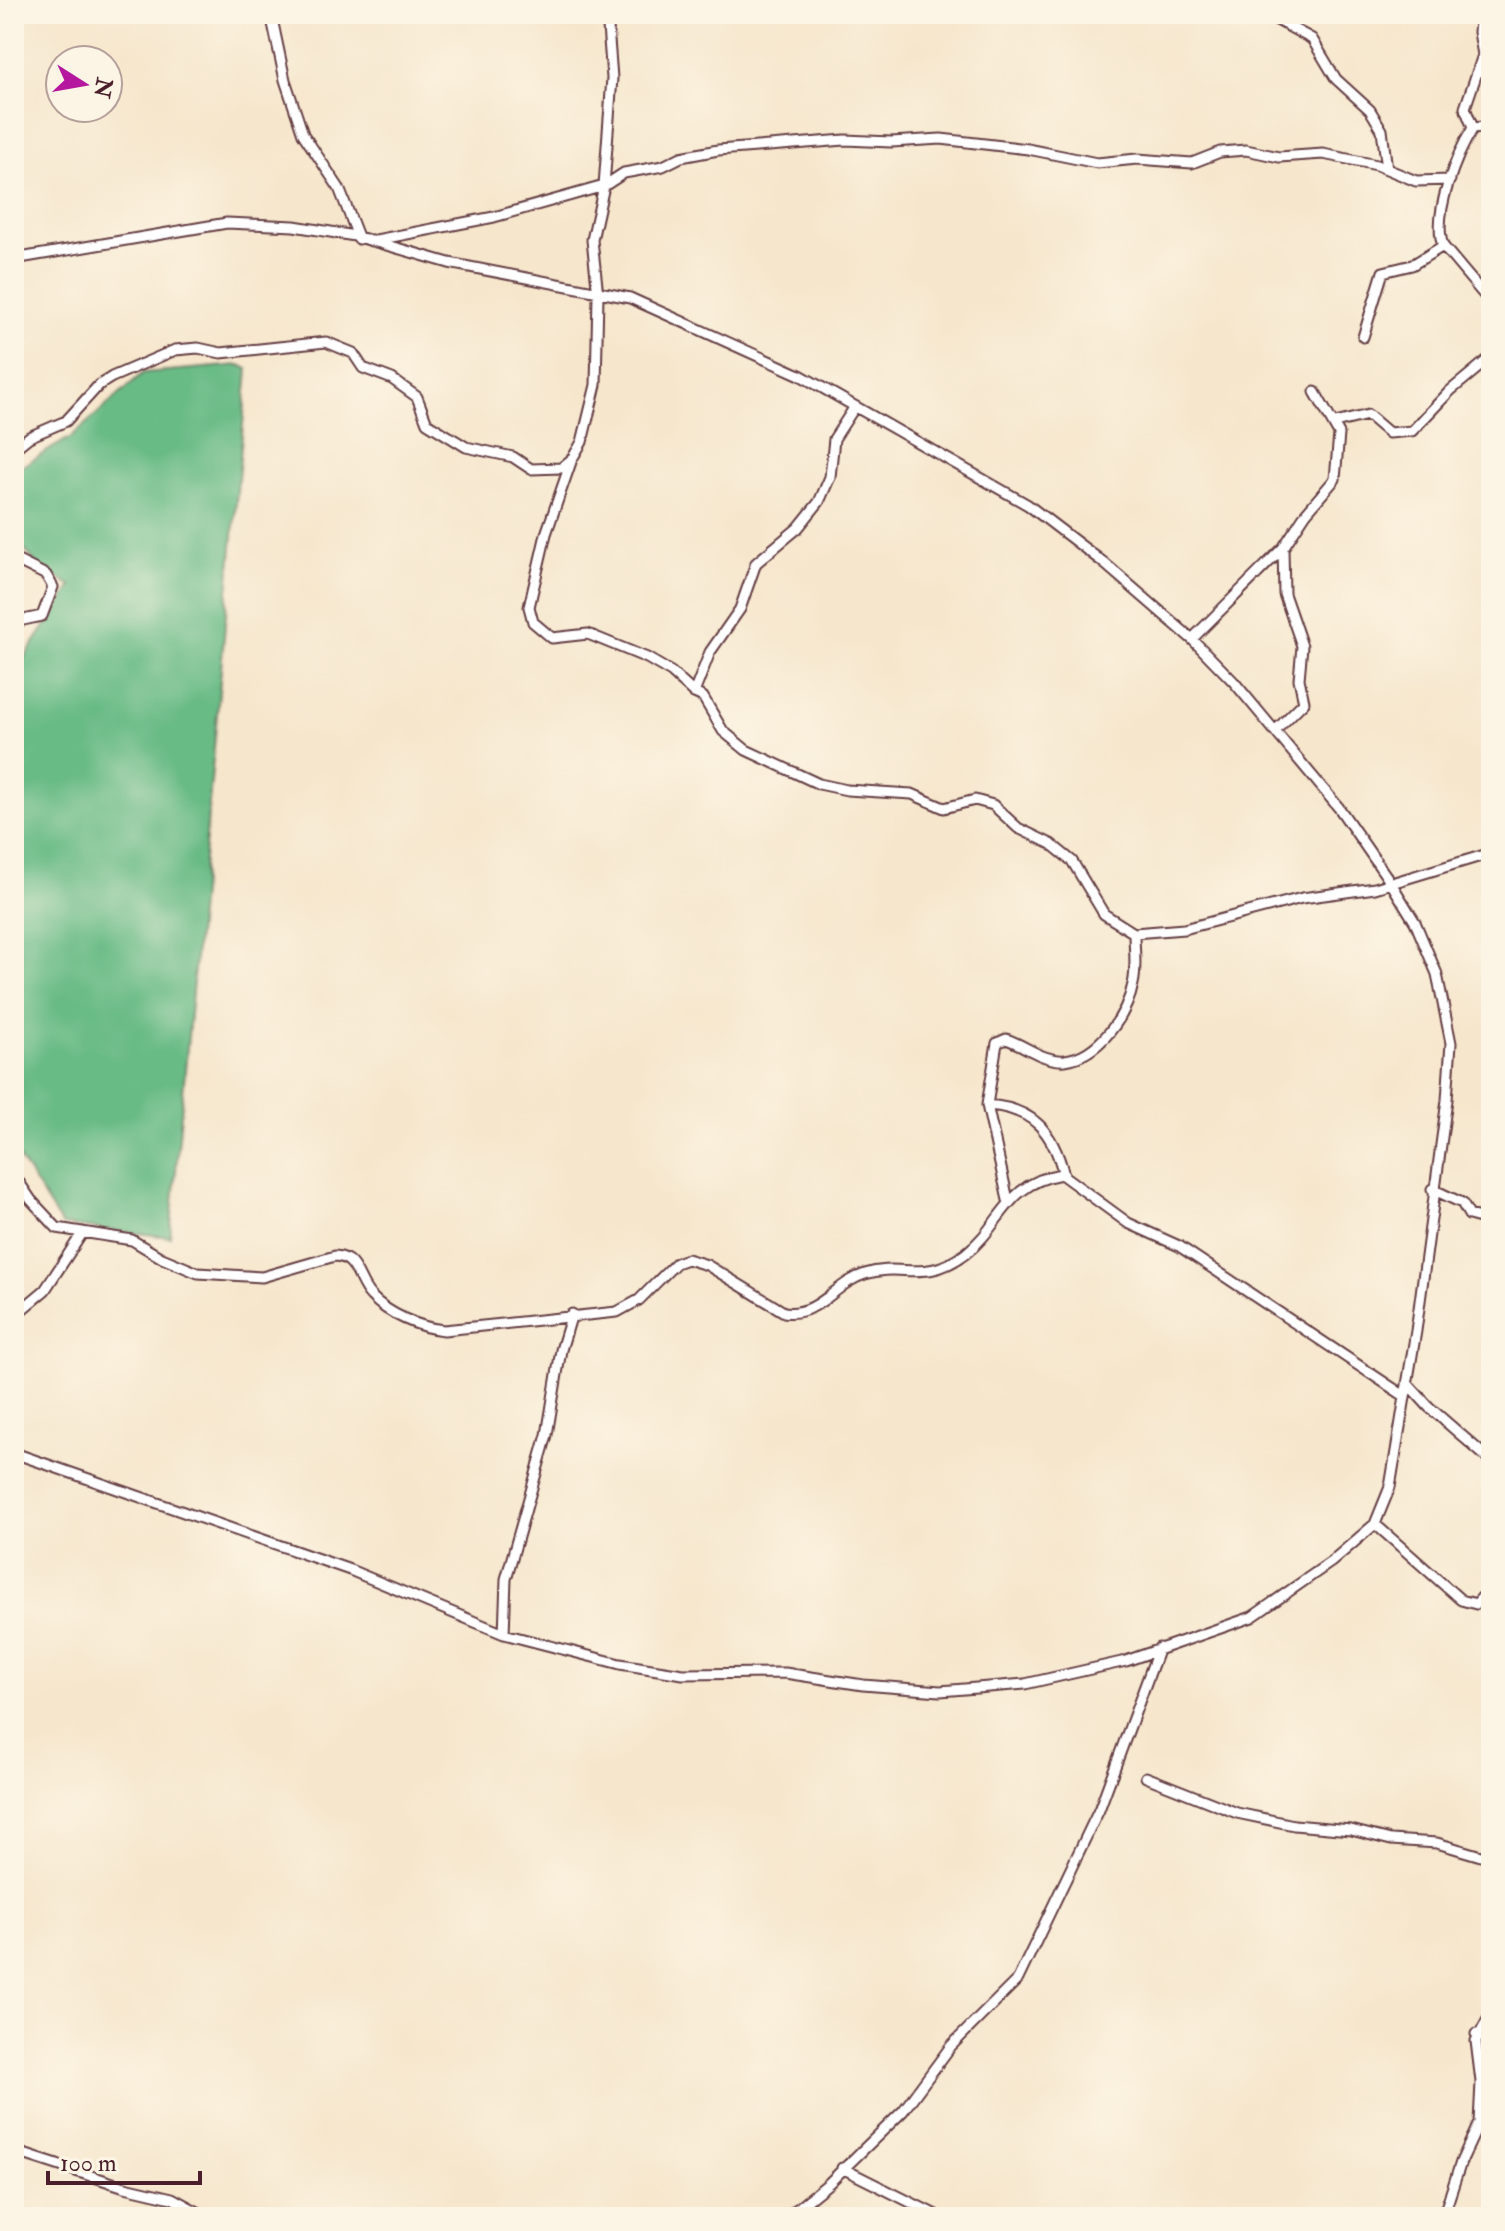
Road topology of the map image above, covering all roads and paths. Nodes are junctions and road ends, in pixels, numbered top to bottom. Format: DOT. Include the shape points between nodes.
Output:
graph roads {
  1 [pos="271,14"];
  2 [pos="607,14"];
  3 [pos="1266,14"];
  4 [pos="1481,14"];
  5 [pos="1491,126"];
  6 [pos="1473,128"];
  7 [pos="1387,169"];
  8 [pos="1450,180"];
  9 [pos="604,186"];
  10 [pos="364,240"];
  11 [pos="1443,246"];
  12 [pos="14,259"];
  13 [pos="598,295"];
  14 [pos="1491,303"];
  15 [pos="1363,337"];
  16 [pos="1491,357"];
  17 [pos="1315,392"];
  18 [pos="854,408"];
  19 [pos="1335,423"];
  20 [pos="14,449"];
  21 [pos="572,459"];
  22 [pos="1283,548"];
  23 [pos="14,559"];
  24 [pos="14,622"];
  25 [pos="1192,639"];
  26 [pos="694,693"];
  27 [pos="1276,730"];
  28 [pos="1491,853"];
  29 [pos="1391,883"];
  30 [pos="1134,933"];
  31 [pos="987,1105"];
  32 [pos="14,1175"];
  33 [pos="1064,1175"];
  34 [pos="1432,1189"];
  35 [pos="1008,1200"];
  36 [pos="1491,1221"];
  37 [pos="83,1232"];
  38 [pos="572,1314"];
  39 [pos="14,1316"];
  40 [pos="1407,1383"];
  41 [pos="1403,1395"];
  42 [pos="14,1453"];
  43 [pos="1491,1461"];
  44 [pos="1375,1524"];
  45 [pos="1491,1587"];
  46 [pos="504,1634"];
  47 [pos="1159,1648"];
  48 [pos="1146,1777"];
  49 [pos="1491,1859"];
  50 [pos="1491,2014"];
  51 [pos="1476,2034"];
  52 [pos="1491,2040"];
  53 [pos="14,2151"];
  54 [pos="842,2168"];
  55 [pos="207,2217"];
  56 [pos="787,2217"];
  57 [pos="940,2217"];
  58 [pos="1443,2217"];
  1 -- 10 [label="street" via="303,134 339,188"];
  2 -- 9 [label="street" via="612,78"];
  3 -- 7 [label="street" via="1312,39 1336,79 1370,110 1382,130"];
  4 -- 6 [label="street" via="1483,55 1465,108"];
  5 -- 6 [label="street"];
  6 -- 8 [label="street"];
  7 -- 8 [label="street" via="1416,181"];
  7 -- 9 [label="street" via="1323,154 1279,157 1246,150 1220,152 1192,163 1097,163 941,139 845,140 692,154 654,169 624,173"];
  8 -- 11 [label="street" via="1440,229"];
  9 -- 10 [label="street" via="478,221"];
  9 -- 13 [label="street" via="592,240"];
  10 -- 12 [label="street" via="294,226 233,223"];
  10 -- 13 [label="street"];
  11 -- 14 [label="street"];
  11 -- 15 [label="street" via="1412,265 1383,272"];
  13 -- 18 [label="street" via="630,298 714,334"];
  13 -- 21 [label="street" via="596,385 582,442"];
  16 -- 19 [label="street" via="1412,431 1389,433 1368,415"];
  17 -- 19 [label="street"];
  18 -- 25 [label="street" via="1028,505"];
  18 -- 26 [label="street" via="834,439 830,477 819,502 798,528 756,563 740,609 710,652"];
  19 -- 22 [label="street" via="1340,443 1335,479"];
  20 -- 21 [label="street" via="66,421 112,377 175,350 221,353 326,342 353,353 363,368 392,379 417,397 427,423 466,447 513,457 531,469 561,468"];
  21 -- 26 [label="street" via="546,534 529,607 531,619 552,638 588,634 623,646 671,672"];
  22 -- 25 [label="street"];
  22 -- 27 [label="street" via="1284,594 1302,646 1299,686 1304,702"];
  23 -- 24 [label="street" via="46,575 53,587 42,616"];
  25 -- 27 [label="street"];
  26 -- 30 [label="street" via="703,697 723,731 746,750 819,784 912,794 944,808 975,800 993,805 1018,828 1072,861 1104,914"];
  27 -- 29 [label="street"];
  28 -- 29 [label="street"];
  29 -- 30 [label="street" via="1302,898 1200,926"];
  29 -- 34 [label="street" via="1427,949 1450,1025 1447,1100"];
  30 -- 31 [label="street" via="1134,982 1127,1005 1107,1033 1082,1054 1064,1060 1001,1039 991,1064"];
  31 -- 33 [label="street" via="1036,1120 1052,1137"];
  31 -- 35 [label="street"];
  32 -- 37 [label="street" via="50,1222"];
  33 -- 35 [label="street" via="1040,1181"];
  33 -- 41 [label="street" via="1128,1223 1179,1246"];
  34 -- 36 [label="street" via="1462,1203 1469,1215"];
  34 -- 40 [label="street"];
  35 -- 38 [label="street" via="973,1247 947,1265 920,1273 860,1275 825,1301 795,1314 687,1259 667,1270 627,1309"];
  37 -- 38 [label="street" via="132,1240 198,1273 221,1276 281,1274 345,1256 370,1295 432,1329"];
  37 -- 39 [label="street" via="45,1290"];
  38 -- 46 [label="street" via="541,1460 506,1579"];
  40 -- 41 [label="street"];
  40 -- 43 [label="street"];
  41 -- 44 [label="street" via="1390,1487"];
  42 -- 46 [label="street" via="350,1570"];
  44 -- 45 [label="street" via="1461,1600 1476,1604"];
  44 -- 47 [label="street" via="1252,1617"];
  46 -- 47 [label="street" via="671,1673 785,1673 914,1691 1045,1681"];
  47 -- 54 [label="street" via="1099,1810 1018,1979 951,2046 903,2111"];
  48 -- 49 [label="street" via="1237,1813 1452,1846"];
  50 -- 51 [label="street"];
  51 -- 52 [label="street"];
  51 -- 58 [label="street" via="1479,2123"];
  53 -- 55 [label="street" via="172,2198"];
  54 -- 56 [label="street"];
  54 -- 57 [label="street"];
}
